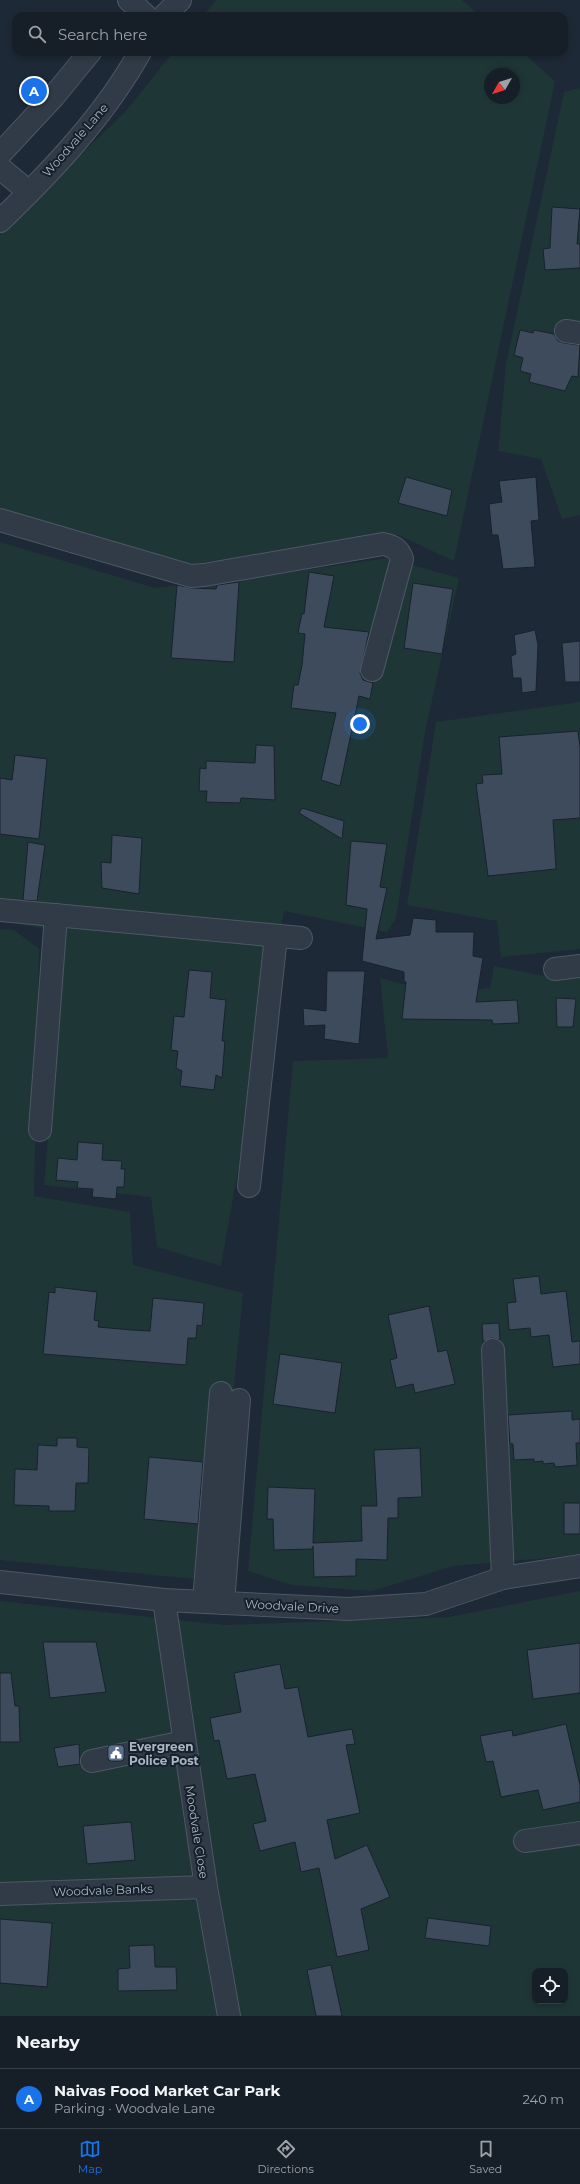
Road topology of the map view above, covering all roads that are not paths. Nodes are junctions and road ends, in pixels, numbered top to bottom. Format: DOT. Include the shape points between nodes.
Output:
graph roads {
  1 [pos="128,0"];
  2 [pos="180,0"];
  3 [pos="142,12"];
  4 [pos="168,12"];
  5 [pos="87,56"];
  6 [pos="137,56"];
  7 [pos="0,154"];
  8 [pos="0,168"];
  9 [pos="28,192"];
  10 [pos="0,221"];
  11 [pos="0,520"];
  12 [pos="372,670"];
  13 [pos="0,910"];
  14 [pos="56,915"];
  15 [pos="276,936"];
  16 [pos="301,938"];
  17 [pos="580,966"];
  18 [pos="556,969"];
  19 [pos="40,1130"];
  20 [pos="249,1186"];
  21 [pos="493,1350"];
  22 [pos="230,1396"];
  23 [pos="580,1566"];
  24 [pos="502,1578"];
  25 [pos="0,1582"];
  26 [pos="164,1600"];
  27 [pos="214,1602"];
  28 [pos="184,1742"];
  29 [pos="92,1761"];
  30 [pos="580,1833"];
  31 [pos="525,1841"];
  32 [pos="206,1887"];
  33 [pos="0,1894"];
  34 [pos="229,2016"];
  1 -- 3 [label="street"];
  2 -- 4 [label="street"];
  5 -- 7 [label="street" via="54,96"];
  6 -- 9 [label="street, Woodvale Lane" via="109,100 62,157"];
  8 -- 9 [label="street"];
  9 -- 10 [label="street, Woodvale Lane"];
  11 -- 12 [label="street" via="191,576 383,544 393,546 400,552 402,559"];
  13 -- 14 [label="street"];
  14 -- 15 [label="street"];
  14 -- 19 [label="street"];
  15 -- 16 [label="street"];
  15 -- 20 [label="street"];
  17 -- 18 [label="street"];
  21 -- 24 [label="street"];
  22 -- 27 [label="street"];
  23 -- 24 [label="street, Woodvale Drive"];
  24 -- 27 [label="street, Woodvale Drive" via="426,1604 348,1610"];
  25 -- 26 [label="street, Woodvale Drive"];
  26 -- 27 [label="street, Woodvale Drive"];
  26 -- 28 [label="street, Moodvale Close"];
  28 -- 29 [label="street"];
  28 -- 32 [label="street, Moodvale Close"];
  30 -- 31 [label="street"];
  32 -- 33 [label="street, Woodvale Banks"];
  32 -- 34 [label="street, Moodvale Close"];
}
